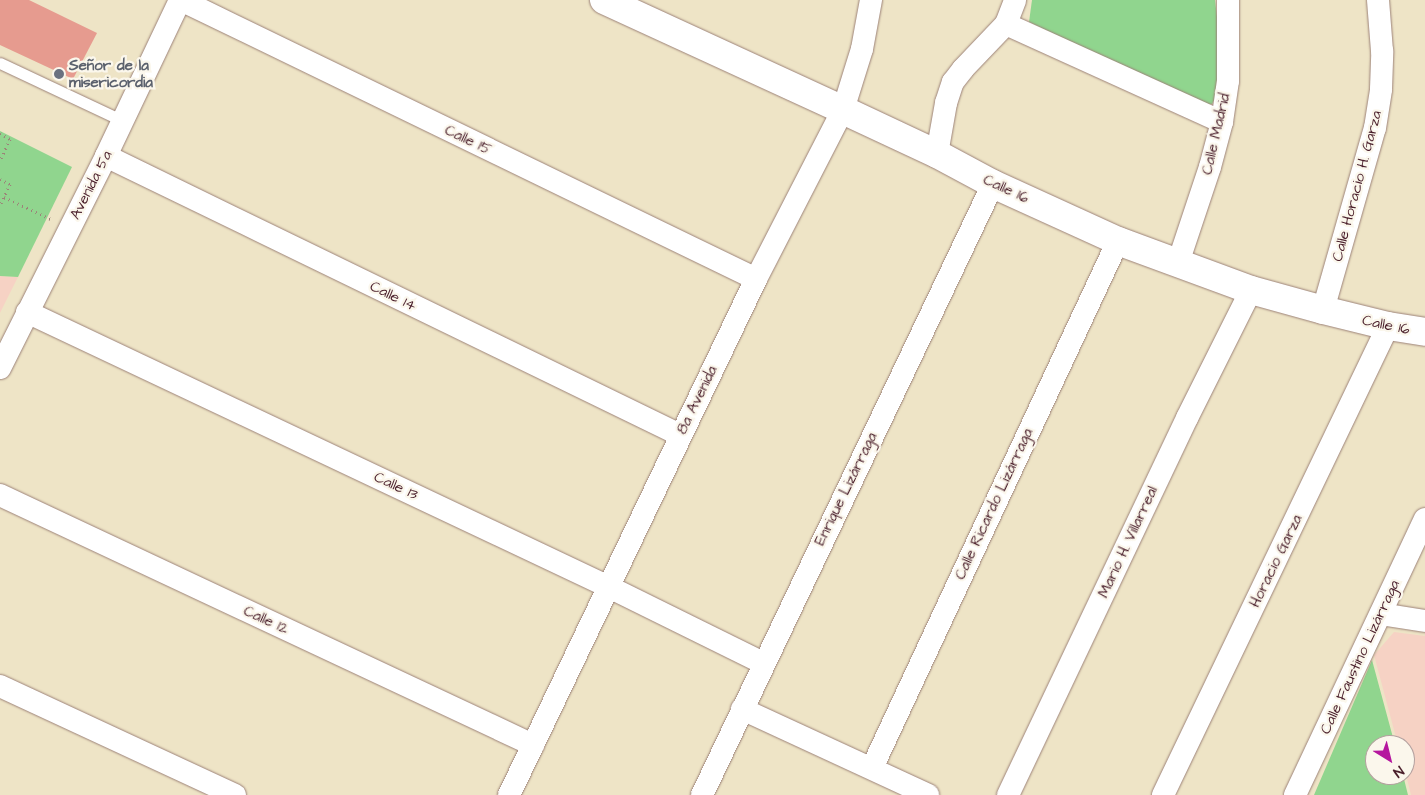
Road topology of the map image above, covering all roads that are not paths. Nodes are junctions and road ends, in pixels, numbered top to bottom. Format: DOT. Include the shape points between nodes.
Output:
graph roads {
  1 [pos="181,0"];
  2 [pos="604,0"];
  3 [pos="871,0"];
  4 [pos="1015,0"];
  5 [pos="1228,0"];
  6 [pos="1378,0"];
  7 [pos="1006,24"];
  8 [pos="0,63"];
  9 [pos="843,110"];
  10 [pos="122,121"];
  11 [pos="1222,122"];
  12 [pos="937,154"];
  13 [pos="106,156"];
  14 [pos="993,184"];
  15 [pos="1118,241"];
  16 [pos="1178,263"];
  17 [pos="756,279"];
  18 [pos="1251,290"];
  19 [pos="1323,310"];
  20 [pos="26,312"];
  21 [pos="1388,326"];
  22 [pos="1425,332"];
  23 [pos="0,368"];
  24 [pos="680,435"];
  25 [pos="0,495"];
  26 [pos="1425,519"];
  27 [pos="607,586"];
  28 [pos="1381,614"];
  29 [pos="1425,621"];
  30 [pos="763,663"];
  31 [pos="0,686"];
  32 [pos="742,709"];
  33 [pos="533,745"];
  34 [pos="872,768"];
  35 [pos="235,795"];
  36 [pos="508,795"];
  37 [pos="702,795"];
  38 [pos="928,795"];
  39 [pos="1008,795"];
  40 [pos="1163,795"];
  41 [pos="1295,795"];
  1 -- 10 [label="street, Avenida 5a"];
  1 -- 17 [label="street, Calle 15"];
  2 -- 9 [label="street, Calle 16"];
  3 -- 9 [label="street, 8a Avenida" via="862,48"];
  4 -- 7 [label="street"];
  5 -- 11 [label="street, Calle Madrid" via="1228,81"];
  6 -- 19 [label="street, Calle Horacio H. Garza" via="1382,51 1375,128"];
  7 -- 11 [label="street"];
  7 -- 12 [label="street" via="953,82"];
  8 -- 10 [label="lane"];
  9 -- 12 [label="street, Calle 16"];
  9 -- 17 [label="street, 8a Avenida"];
  10 -- 13 [label="street, Avenida 5a"];
  11 -- 16 [label="street, Calle Madrid"];
  12 -- 14 [label="street, Calle 16"];
  13 -- 20 [label="street, Avenida 5a"];
  13 -- 24 [label="street, Calle 14"];
  14 -- 15 [label="street, Calle 16"];
  14 -- 30 [label="street, Enrique Lizárraga"];
  15 -- 16 [label="street, Calle 16"];
  15 -- 34 [label="street, Calle Ricardo Lizárraga"];
  16 -- 18 [label="street, Calle 16"];
  17 -- 24 [label="street, 8a Avenida"];
  18 -- 19 [label="street, Calle 16"];
  18 -- 39 [label="street, Mario H. Villarreal"];
  19 -- 21 [label="street, Calle 16"];
  20 -- 23 [label="street, Avenida 5a"];
  20 -- 27 [label="street, Calle 13"];
  21 -- 22 [label="street, Calle 16"];
  21 -- 40 [label="street, Horacio Garza"];
  24 -- 27 [label="street, 8a Avenida"];
  25 -- 33 [label="street, Calle 12"];
  26 -- 28 [label="street, Calle Faustino Lizárraga"];
  27 -- 30 [label="street, Calle 13"];
  27 -- 33 [label="street, 8a Avenida"];
  28 -- 29 [label="street"];
  28 -- 41 [label="street, Calle Faustino Lizárraga"];
  30 -- 32 [label="street, Enrique Lizárraga"];
  31 -- 35 [label="street"];
  32 -- 34 [label="street"];
  32 -- 37 [label="street, Enrique Lizárraga"];
  33 -- 36 [label="street, 8a Avenida"];
  34 -- 38 [label="street"];
}
